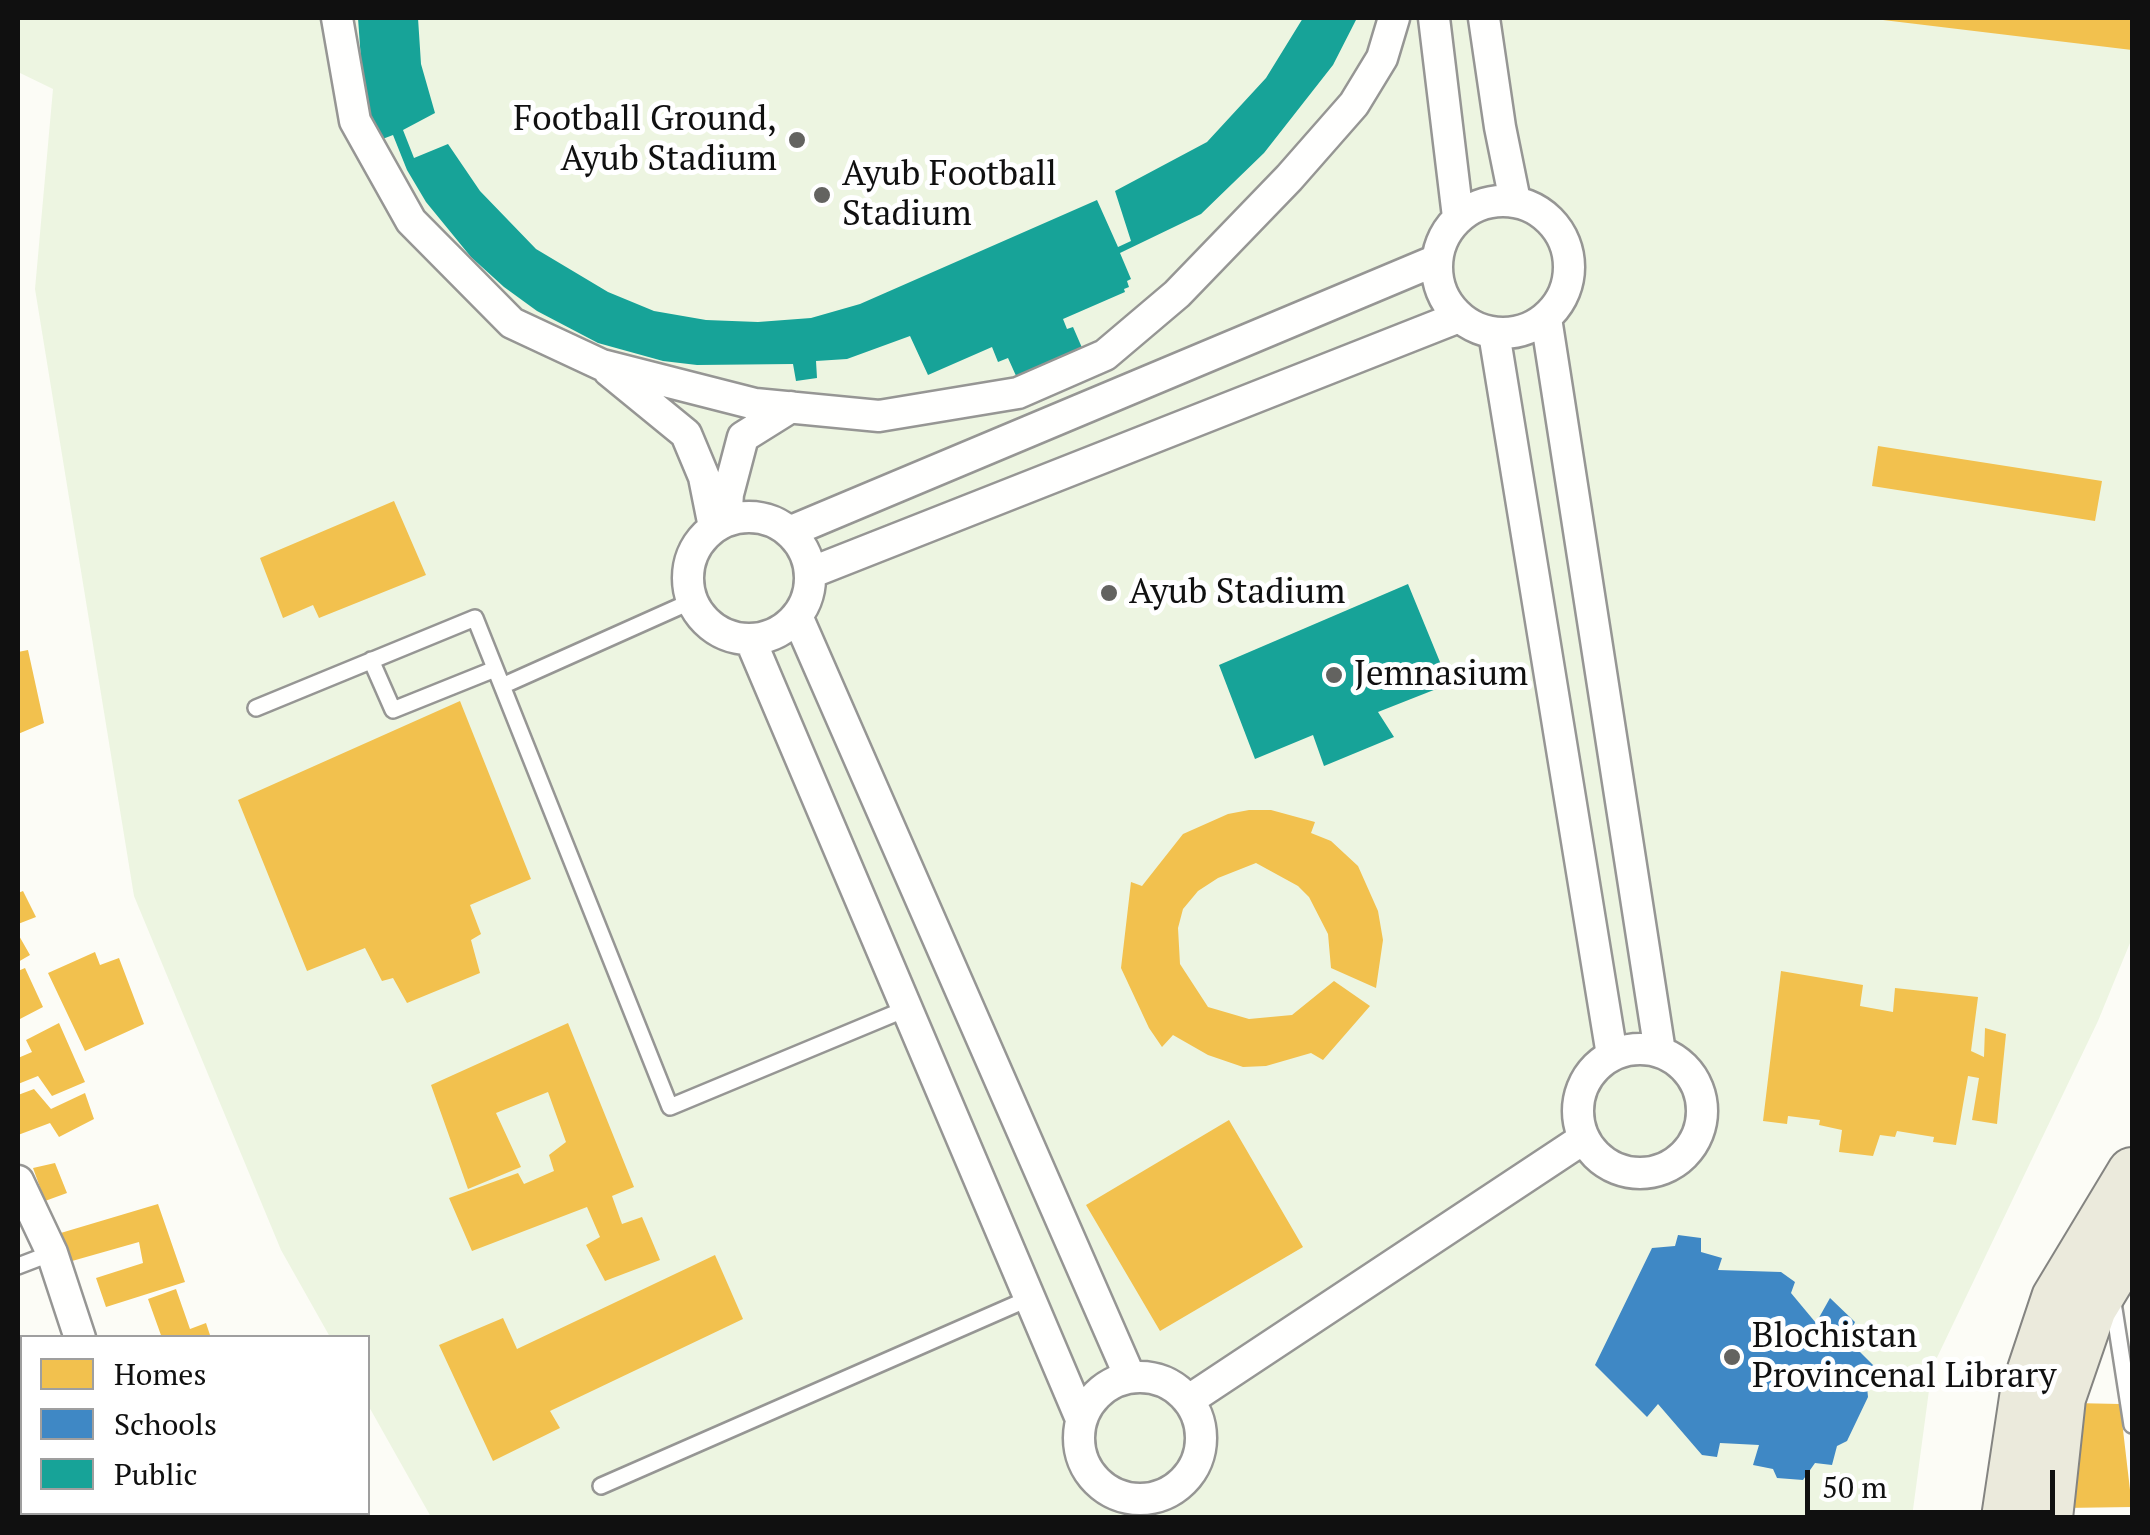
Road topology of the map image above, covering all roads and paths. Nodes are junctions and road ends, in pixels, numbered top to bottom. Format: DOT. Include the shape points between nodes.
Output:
graph roads {
  1 [pos="337,18"];
  2 [pos="1394,18"];
  3 [pos="1434,18"];
  4 [pos="1484,18"];
  5 [pos="1516,201"];
  6 [pos="1458,217"];
  7 [pos="1437,260"];
  8 [pos="1459,316"];
  9 [pos="1546,318"];
  10 [pos="1494,333"];
  11 [pos="602,365"];
  12 [pos="791,407"];
  13 [pos="720,524"];
  14 [pos="788,532"];
  15 [pos="810,573"];
  16 [pos="692,601"];
  17 [pos="797,616"];
  18 [pos="750,639"];
  19 [pos="371,660"];
  20 [pos="495,669"];
  21 [pos="502,686"];
  22 [pos="256,708"];
  23 [pos="908,1008"];
  24 [pos="1660,1052"];
  25 [pos="1612,1055"];
  26 [pos="1583,1138"];
  27 [pos="2132,1172"];
  28 [pos="18,1181"];
  29 [pos="52,1252"];
  30 [pos="2121,1261"];
  31 [pos="18,1266"];
  32 [pos="1030,1298"];
  33 [pos="79,1335"];
  34 [pos="1130,1376"];
  35 [pos="1189,1400"];
  36 [pos="1082,1419"];
  37 [pos="2132,1425"];
  38 [pos="601,1486"];
  39 [pos="2006,1518"];
  40 [pos="2048,1518"];
  1 -- 11 [label="street" via="354,120 411,221 512,324"];
  2 -- 12 [label="street" via="1382,58 1354,104 1176,294 1105,355 1018,393 983,399 879,416"];
  3 -- 6 [label="street"];
  4 -- 5 [label="street"];
  5 -- 6 [label="street" via="1495,200"];
  5 -- 9 [label="street" via="1552,222 1570,260 1560,302"];
  6 -- 7 [label="street"];
  7 -- 8 [label="street" via="1442,291"];
  7 -- 14 [label="street"];
  8 -- 10 [label="street"];
  8 -- 15 [label="street"];
  9 -- 10 [label="street" via="1530,328"];
  9 -- 24 [label="street"];
  10 -- 25 [label="street"];
  11 -- 12 [label="street"];
  11 -- 13 [label="street" via="686,434"];
  12 -- 13 [label="street" via="743,437"];
  13 -- 14 [label="street" via="758,517"];
  13 -- 16 [label="street" via="690,560"];
  14 -- 15 [label="street"];
  15 -- 17 [label="street"];
  16 -- 18 [label="street" via="716,629"];
  16 -- 21 [label="lane"];
  17 -- 18 [label="street" via="784,628"];
  17 -- 34 [label="street"];
  18 -- 23 [label="street"];
  19 -- 20 [label="lane" via="394,710"];
  19 -- 20 [label="lane" via="475,618"];
  19 -- 22 [label="lane"];
  20 -- 21 [label="lane"];
  21 -- 23 [label="lane" via="670,1107"];
  23 -- 32 [label="street"];
  24 -- 25 [label="street"];
  24 -- 26 [label="street" via="1678,1062 1700,1096 1698,1136 1686,1154 1670,1167 1631,1174 1611,1168"];
  25 -- 26 [label="street" via="1584,1081 1577,1120"];
  26 -- 35 [label="street"];
  27 -- 39 [label="main road" via="2056,1298 2025,1390"];
  28 -- 29 [label="street"];
  29 -- 31 [label="lane"];
  29 -- 33 [label="street"];
  30 -- 37 [label="lane"];
  30 -- 40 [label="main road" via="2092,1308 2061,1398"];
  32 -- 36 [label="street"];
  32 -- 38 [label="lane"];
  34 -- 35 [label="street" via="1163,1380"];
  34 -- 36 [label="street" via="1100,1390"];
  35 -- 36 [label="street" via="1199,1419 1198,1460 1179,1485 1151,1499 1110,1492 1094,1478 1083,1460"];
}
